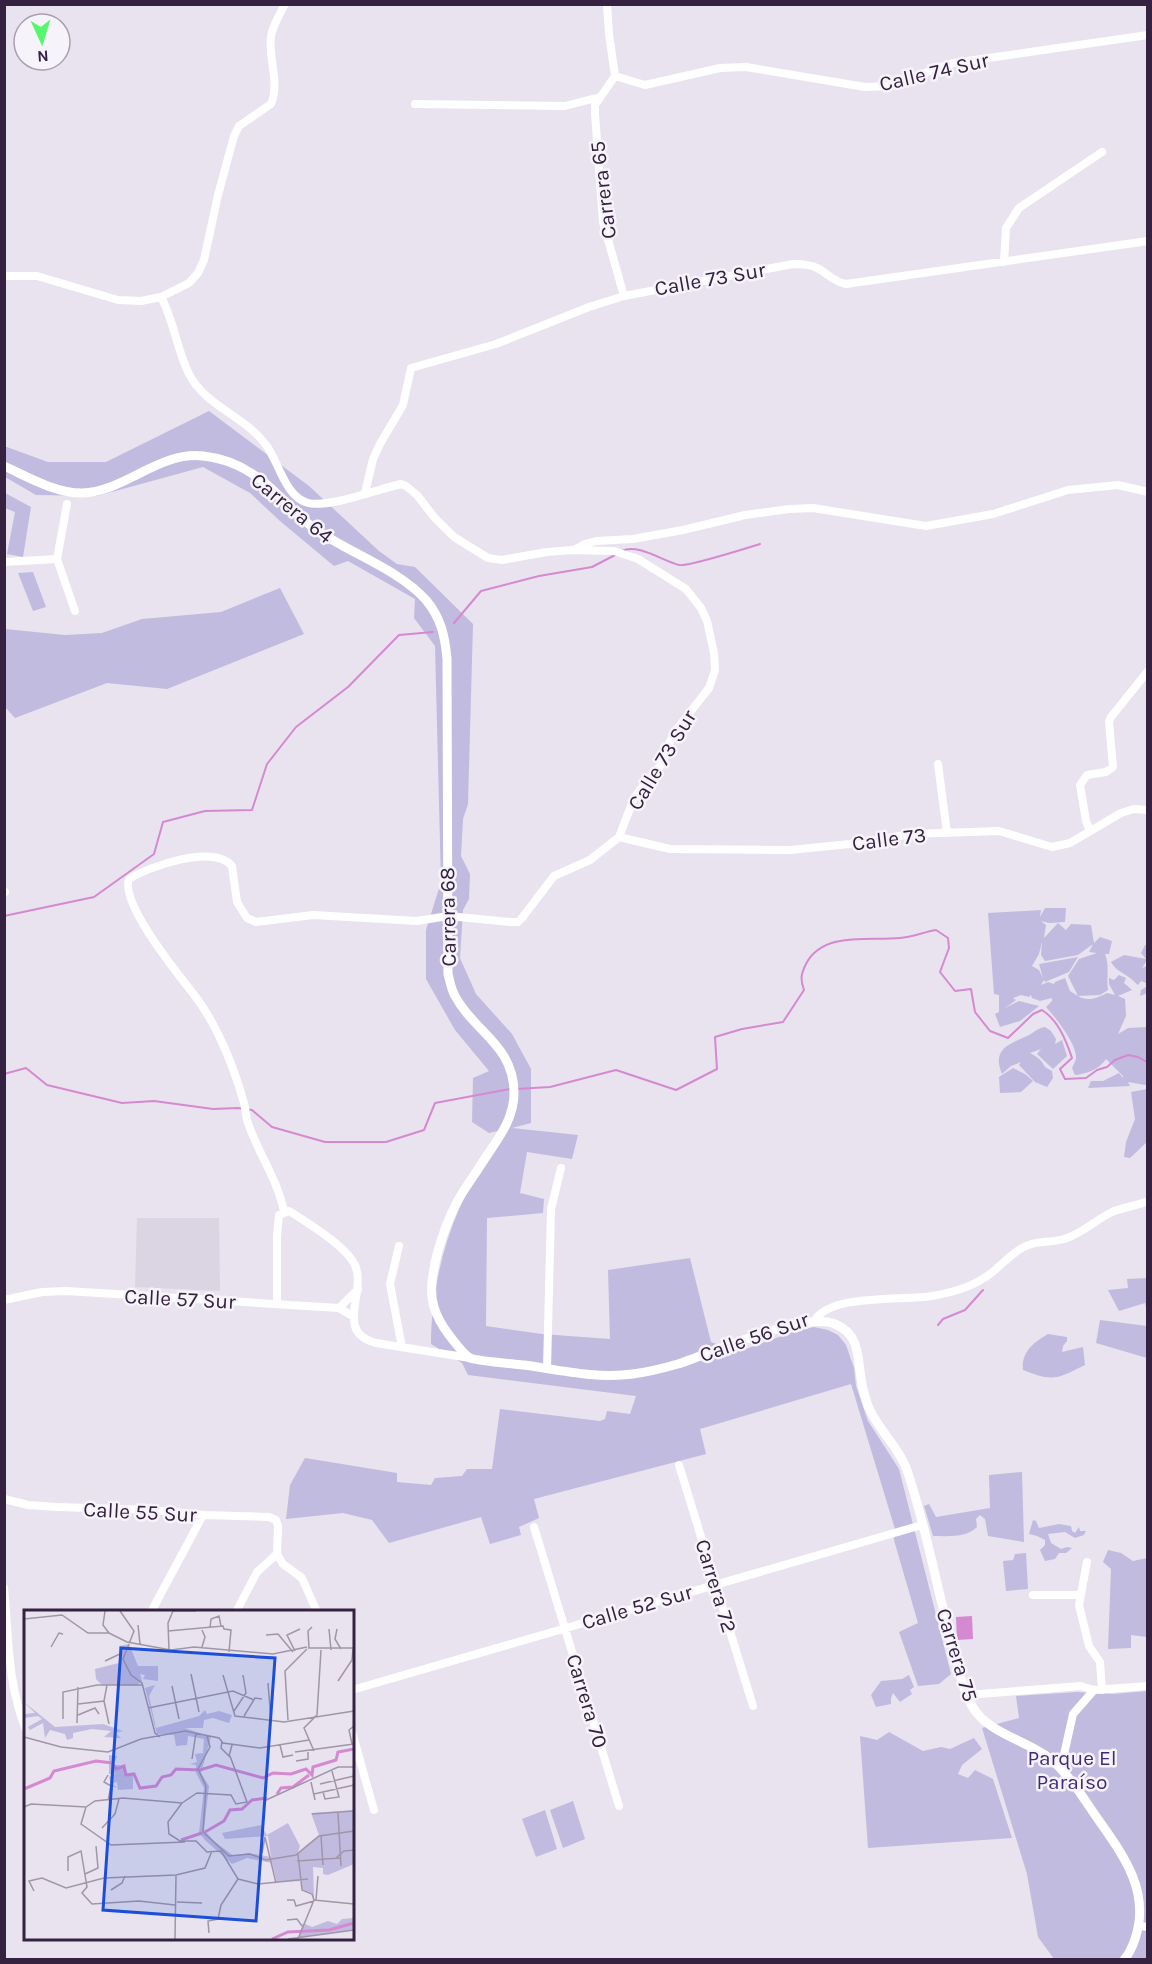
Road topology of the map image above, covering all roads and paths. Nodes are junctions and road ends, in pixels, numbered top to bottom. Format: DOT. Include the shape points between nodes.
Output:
graph roads {
  1 [pos="285,4"];
  2 [pos="607,4"];
  3 [pos="1148,35"];
  4 [pos="615,76"];
  5 [pos="600,97"];
  6 [pos="415,104"];
  7 [pos="1102,152"];
  8 [pos="1148,242"];
  9 [pos="1004,262"];
  10 [pos="4,276"];
  11 [pos="624,296"];
  12 [pos="161,297"];
  13 [pos="4,466"];
  14 [pos="1148,492"];
  15 [pos="364,493"];
  16 [pos="67,504"];
  17 [pos="342,548"];
  18 [pos="572,550"];
  19 [pos="57,559"];
  20 [pos="4,562"];
  21 [pos="75,612"];
  22 [pos="1148,671"];
  23 [pos="938,764"];
  24 [pos="1148,810"];
  25 [pos="1090,831"];
  26 [pos="947,833"];
  27 [pos="619,837"];
  28 [pos="448,916"];
  29 [pos="561,1168"];
  30 [pos="1148,1201"];
  31 [pos="284,1212"];
  32 [pos="399,1246"];
  33 [pos="358,1289"];
  34 [pos="4,1300"];
  35 [pos="277,1304"];
  36 [pos="339,1308"];
  37 [pos="354,1317"];
  38 [pos="814,1321"];
  39 [pos="402,1347"];
  40 [pos="470,1358"];
  41 [pos="547,1369"];
  42 [pos="680,1465"];
  43 [pos="4,1499"];
  44 [pos="203,1515"];
  45 [pos="922,1525"];
  46 [pos="534,1527"];
  47 [pos="277,1554"];
  48 [pos="1087,1562"];
  49 [pos="716,1585"];
  50 [pos="4,1588"];
  51 [pos="1033,1595"];
  52 [pos="1080,1595"];
  53 [pos="152,1610"];
  54 [pos="237,1610"];
  55 [pos="317,1610"];
  56 [pos="565,1628"];
  57 [pos="1148,1686"];
  58 [pos="354,1689"];
  59 [pos="1098,1690"];
  60 [pos="968,1695"];
  61 [pos="753,1706"];
  62 [pos="24,1725"];
  63 [pos="354,1739"];
  64 [pos="1061,1768"];
  65 [pos="619,1806"];
  66 [pos="374,1810"];
  67 [pos="1144,1927"];
  68 [pos="1124,1959"];
  1 -- 12 [label="street" via="271,38 273,100 239,126 234,136 198,273 189,283"];
  2 -- 4 [label="street"];
  3 -- 4 [label="street, Calle 74 Sur" via="952,63 889,86 865,87 746,67 720,68 645,85"];
  4 -- 5 [label="street, Carrera 65"];
  5 -- 6 [label="street" via="565,106"];
  5 -- 11 [label="street, Carrera 65" via="595,114 603,222"];
  7 -- 9 [label="street" via="1019,208 1006,228"];
  8 -- 9 [label="street, Calle 73 Sur"];
  9 -- 11 [label="street, Calle 73 Sur" via="846,284 816,267 793,264"];
  10 -- 12 [label="street" via="37,276 118,300"];
  11 -- 15 [label="street, Calle 73 Sur" via="496,344 411,368 403,405 373,459"];
  12 -- 15 [label="street, Calle 73 Sur" via="190,376 205,396 238,417 264,442 296,496 310,504"];
  13 -- 17 [label="street, Carrera 64" via="61,491 83,493 184,456 218,458 258,477"];
  14 -- 18 [label="street" via="1118,485 1068,490 993,514 926,526 813,508 789,509 633,539 596,541"];
  15 -- 18 [label="street, Calle 73 Sur" via="406,486 454,537 495,560"];
  16 -- 19 [label="street"];
  17 -- 28 [label="street, Carrera 68" via="413,588 427,602 444,631"];
  18 -- 27 [label="street, Calle 73 Sur" via="614,551 649,565 694,597 712,640 715,669 709,688 673,734 662,765 634,798"];
  19 -- 20 [label="street"];
  19 -- 21 [label="street"];
  22 -- 25 [label="street" via="1109,722 1113,767 1087,775 1080,785"];
  23 -- 26 [label="street"];
  24 -- 25 [label="street, Calle 73" via="1121,813"];
  25 -- 26 [label="street, Calle 73" via="1070,843 1052,847 999,831"];
  26 -- 27 [label="street, Calle 73" via="790,850 670,849"];
  27 -- 28 [label="street" via="590,860 554,876 518,922"];
  28 -- 31 [label="street" via="417,921 313,915 256,922 241,911 234,893 232,866 222,858 188,858 155,866 129,879 127,888 151,939 215,1026"];
  28 -- 40 [label="street, Carrera 68" via="447,967 451,987 461,1005 490,1036 508,1064 514,1085 511,1118 457,1202 434,1270 434,1308 450,1337"];
  29 -- 41 [label="street" via="551,1209"];
  30 -- 38 [label="street, Calle 56 Sur" via="1113,1212 1066,1239 1024,1246 985,1278 958,1290 849,1303 825,1311"];
  31 -- 33 [label="street" via="289,1211 320,1231 349,1256 356,1267"];
  31 -- 35 [label="street" via="279,1215 277,1236"];
  32 -- 39 [label="street" via="390,1284"];
  33 -- 36 [label="street"];
  33 -- 37 [label="street"];
  34 -- 35 [label="street, Calle 57 Sur" via="42,1292 66,1292"];
  35 -- 36 [label="street, Calle 57 Sur"];
  36 -- 37 [label="street, Calle 57 Sur"];
  37 -- 39 [label="street, Calle 56 Sur" via="356,1330 366,1340"];
  38 -- 41 [label="street, Calle 56 Sur" via="746,1339 678,1364 630,1374"];
  38 -- 45 [label="street, Carrera 75" via="840,1326 857,1345 870,1410 907,1468"];
  39 -- 40 [label="street, Calle 56 Sur"];
  40 -- 41 [label="street, Calle 56 Sur"];
  42 -- 49 [label="street, Carrera 72"];
  43 -- 44 [label="street, Calle 55 Sur" via="28,1505"];
  44 -- 47 [label="street, Calle 55 Sur" via="276,1520"];
  44 -- 53 [label="street"];
  45 -- 49 [label="street, Calle 52 Sur"];
  45 -- 60 [label="street, Carrera 75"];
  46 -- 56 [label="street, Carrera 70"];
  47 -- 54 [label="street" via="257,1572"];
  47 -- 55 [label="street" via="283,1564 302,1578"];
  48 -- 52 [label="street"];
  49 -- 56 [label="street, Calle 52 Sur"];
  49 -- 61 [label="street, Carrera 72"];
  50 -- 62 [label="street" via="12,1687"];
  51 -- 52 [label="street"];
  52 -- 59 [label="street" via="1078,1605 1089,1646 1100,1662"];
  56 -- 58 [label="street, Calle 52 Sur"];
  56 -- 65 [label="street, Carrera 70"];
  57 -- 59 [label="street"];
  59 -- 60 [label="street" via="1081,1686"];
  59 -- 64 [label="street" via="1073,1714"];
  60 -- 64 [label="street, Carrera 75" via="974,1710 992,1725"];
  63 -- 66 [label="street"];
  64 -- 67 [label="street, Carrera 75" via="1134,1878"];
  67 -- 68 [label="street, Carrera 75"];
}
